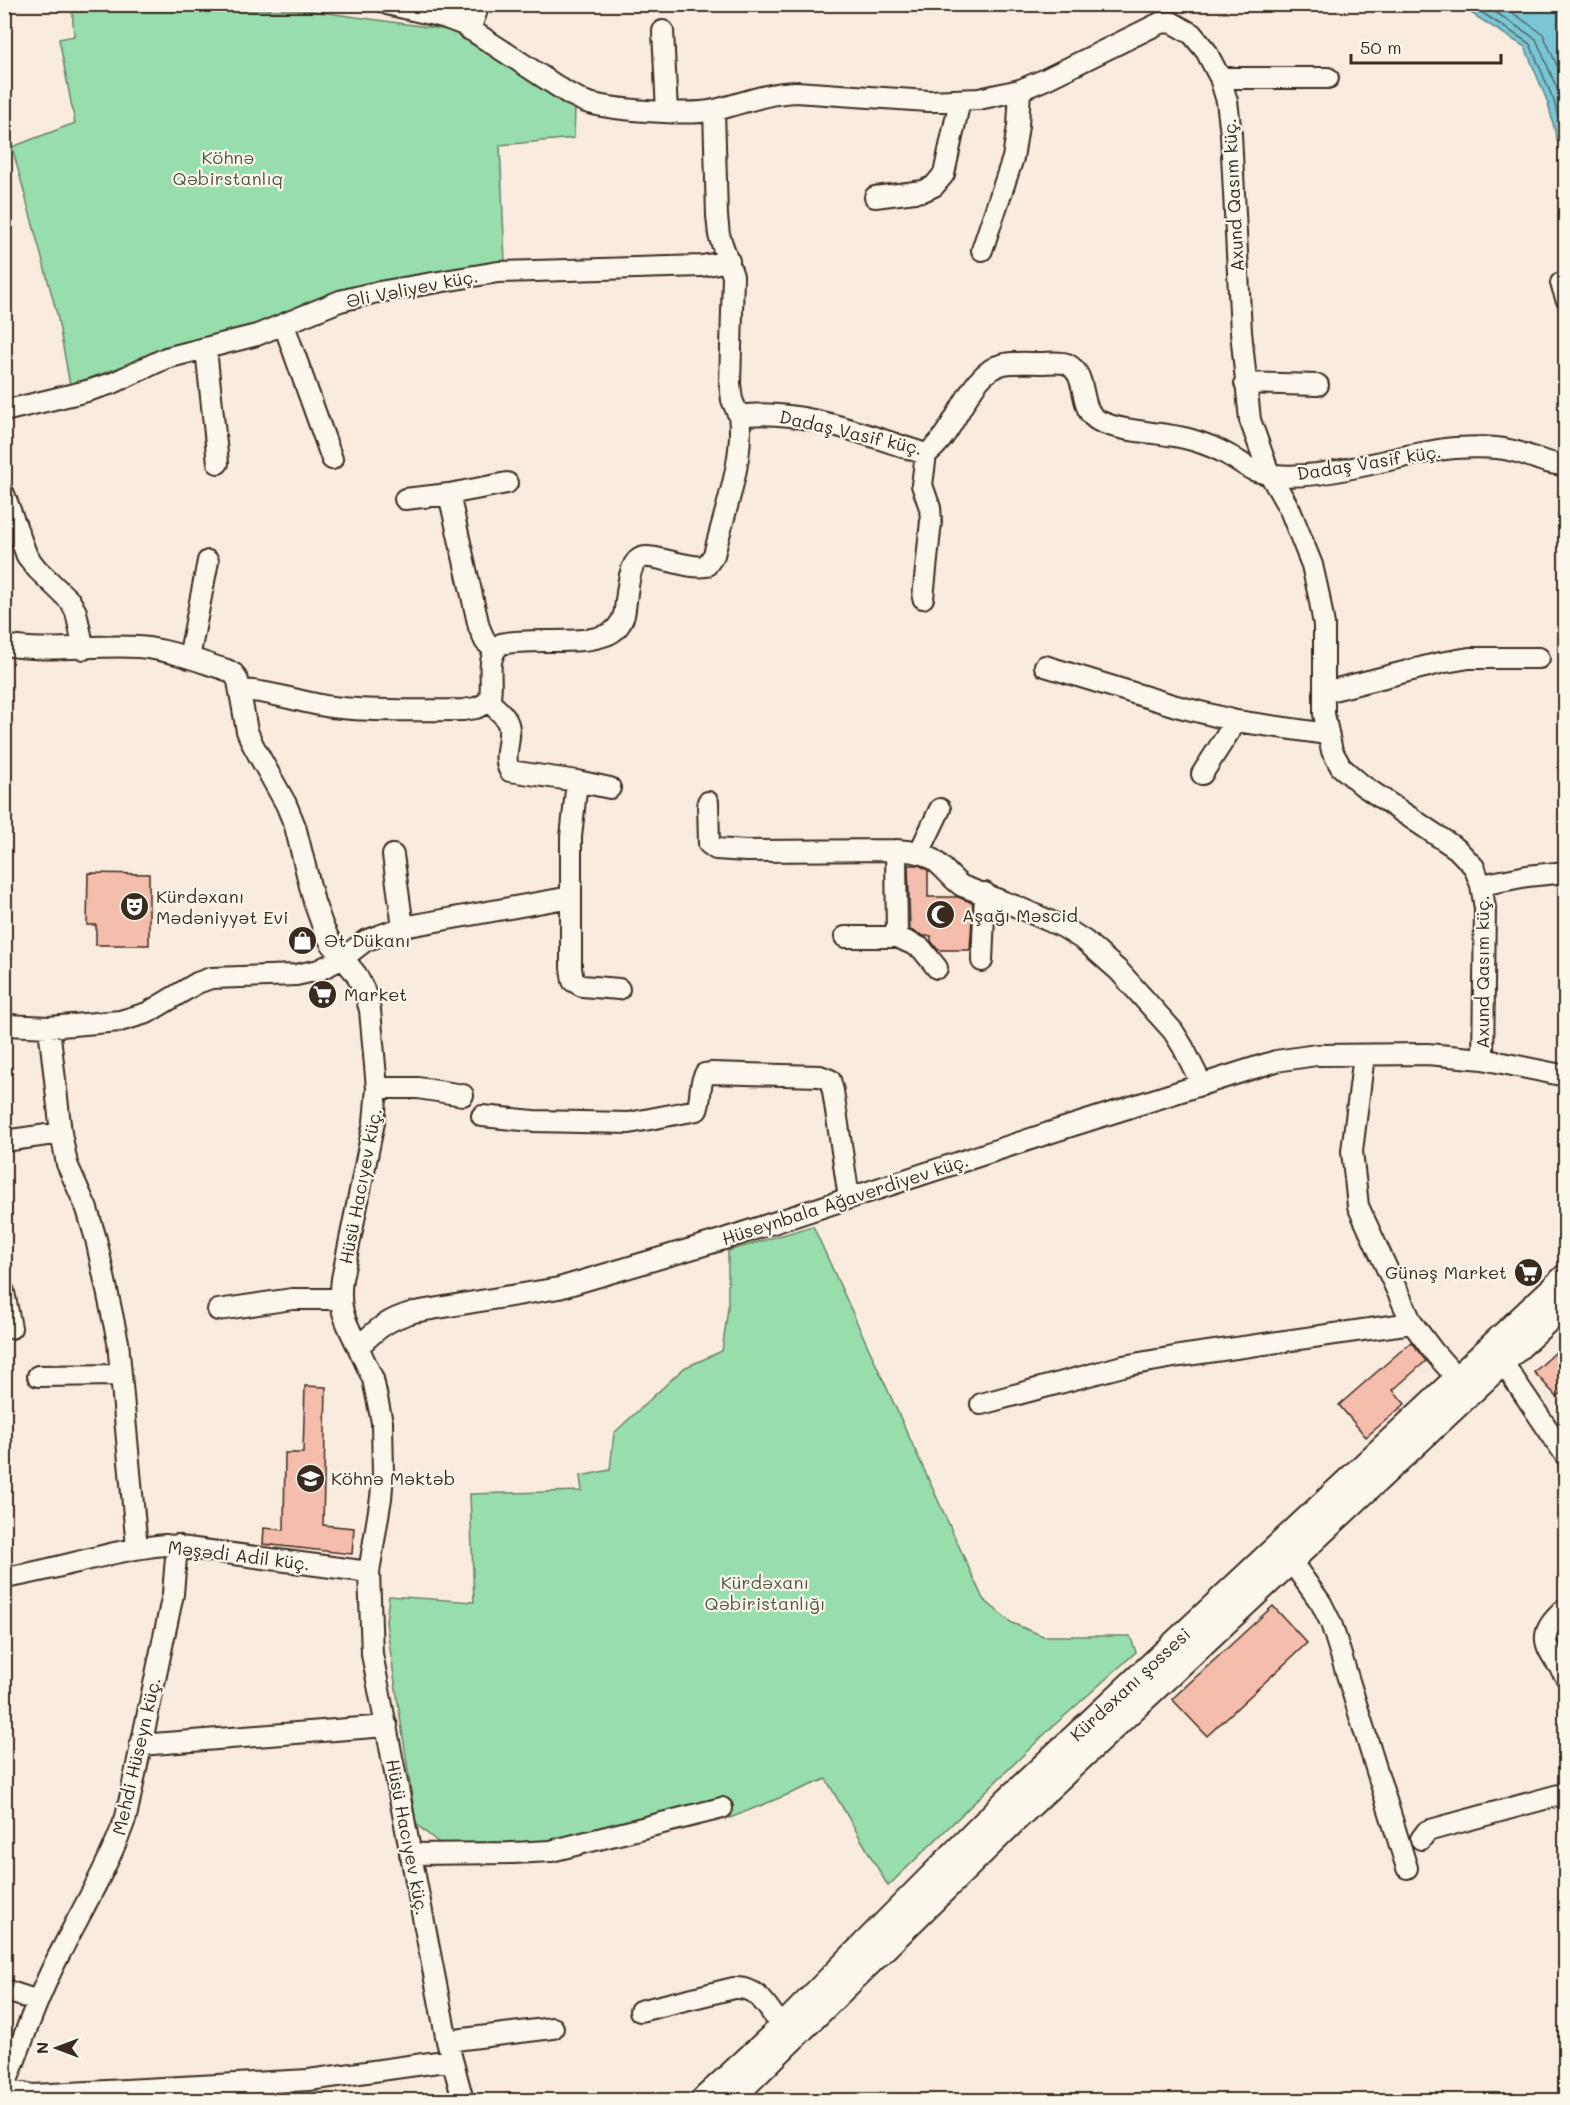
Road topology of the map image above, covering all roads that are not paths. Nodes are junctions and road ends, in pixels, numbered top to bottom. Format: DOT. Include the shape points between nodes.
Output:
graph roads {
  1 [pos="387,4"];
  2 [pos="479,4"];
  3 [pos="1169,13"];
  4 [pos="470,30"];
  5 [pos="663,31"];
  6 [pos="1220,78"];
  7 [pos="1328,78"];
  8 [pos="1020,90"];
  9 [pos="960,100"];
  10 [pos="714,110"];
  11 [pos="667,111"];
  12 [pos="876,197"];
  13 [pos="982,250"];
  14 [pos="729,261"];
  15 [pos="284,325"];
  16 [pos="206,349"];
  17 [pos="1245,383"];
  18 [pos="1318,385"];
  19 [pos="4,411"];
  20 [pos="739,416"];
  21 [pos="926,454"];
  22 [pos="332,459"];
  23 [pos="218,464"];
  24 [pos="1566,465"];
  25 [pos="1269,473"];
  26 [pos="507,483"];
  27 [pos="4,494"];
  28 [pos="449,494"];
  29 [pos="405,499"];
  30 [pos="208,561"];
  31 [pos="923,598"];
  32 [pos="4,645"];
  33 [pos="84,649"];
  34 [pos="494,650"];
  35 [pos="189,658"];
  36 [pos="1539,658"];
  37 [pos="1045,666"];
  38 [pos="241,690"];
  39 [pos="1324,692"];
  40 [pos="489,702"];
  41 [pos="1236,721"];
  42 [pos="1327,734"];
  43 [pos="1202,774"];
  44 [pos="577,781"];
  45 [pos="610,788"];
  46 [pos="708,802"];
  47 [pos="940,809"];
  48 [pos="896,850"];
  49 [pos="919,853"];
  50 [pos="393,855"];
  51 [pos="1566,872"];
  52 [pos="1481,885"];
  53 [pos="985,893"];
  54 [pos="571,897"];
  55 [pos="403,927"];
  56 [pos="845,937"];
  57 [pos="897,937"];
  58 [pos="343,958"];
  59 [pos="982,961"];
  60 [pos="937,968"];
  61 [pos="619,989"];
  62 [pos="4,1024"];
  63 [pos="49,1027"];
  64 [pos="1364,1055"];
  65 [pos="1483,1059"];
  66 [pos="1566,1076"];
  67 [pos="1202,1085"];
  68 [pos="377,1088"];
  69 [pos="463,1095"];
  70 [pos="482,1116"];
  71 [pos="61,1132"];
  72 [pos="4,1141"];
  73 [pos="849,1198"];
  74 [pos="1566,1276"];
  75 [pos="4,1292"];
  76 [pos="340,1299"];
  77 [pos="1566,1303"];
  78 [pos="218,1310"];
  79 [pos="1412,1323"];
  80 [pos="11,1328"];
  81 [pos="358,1347"];
  82 [pos="1503,1363"];
  83 [pos="121,1374"];
  84 [pos="38,1376"];
  85 [pos="1457,1378"];
  86 [pos="981,1404"];
  87 [pos="1566,1456"];
  88 [pos="177,1545"];
  89 [pos="137,1548"];
  90 [pos="1291,1561"];
  91 [pos="369,1572"];
  92 [pos="4,1578"];
  93 [pos="1566,1608"];
  94 [pos="1566,1677"];
  95 [pos="387,1726"];
  96 [pos="140,1745"];
  97 [pos="1566,1793"];
  98 [pos="1013,1808"];
  99 [pos="722,1809"];
  100 [pos="1421,1839"];
  101 [pos="410,1854"];
  102 [pos="1407,1868"];
  103 [pos="4,1990"];
  104 [pos="38,2001"];
  105 [pos="640,2011"];
  106 [pos="782,2026"];
  107 [pos="553,2028"];
  108 [pos="450,2051"];
  109 [pos="4,2089"];
  110 [pos="179,2094"];
  111 [pos="462,2100"];
  112 [pos="703,2100"];
  113 [pos="730,2100"];
  1 -- 4 [label="street, Axund Qasım küç." via="443,16"];
  2 -- 4 [label="street"];
  3 -- 6 [label="street, Axund Qasım küç." via="1206,51"];
  3 -- 8 [label="street, Axund Qasım küç." via="1160,23"];
  4 -- 11 [label="street, Axund Qasım küç." via="587,102"];
  5 -- 11 [label="street"];
  6 -- 7 [label="street"];
  6 -- 17 [label="street, Axund Qasım küç." via="1231,134"];
  8 -- 9 [label="street, Axund Qasım küç."];
  8 -- 13 [label="street" via="1013,158"];
  9 -- 10 [label="street, Axund Qasım küç." via="777,92"];
  9 -- 12 [label="street" via="944,174 934,186"];
  10 -- 11 [label="street, Axund Qasım küç."];
  10 -- 14 [label="street" via="717,216"];
  14 -- 15 [label="street, Əli Vəliyev küç." via="702,266 498,273 340,301"];
  14 -- 20 [label="street" via="734,292 730,384"];
  15 -- 16 [label="street, Əli Vəliyev küç."];
  15 -- 22 [label="street"];
  16 -- 19 [label="street, Əli Vəliyev küç." via="166,358 87,391"];
  16 -- 23 [label="street"];
  17 -- 18 [label="street"];
  17 -- 25 [label="street, Axund Qasım küç." via="1250,420"];
  20 -- 21 [label="street, Dadaş Vasif küç." via="759,413 811,420"];
  20 -- 34 [label="street" via="740,454 714,555 706,566 695,568 649,556 639,558 632,565 623,617 616,629 590,639 509,642"];
  21 -- 25 [label="street, Dadaş Vasif küç." via="946,434 982,375 994,366 1051,363 1066,364 1075,370 1088,410 1096,419 1215,447 1253,470"];
  21 -- 31 [label="street" via="922,485 931,521"];
  24 -- 25 [label="street, Dadaş Vasif küç." via="1540,461 1513,450 1462,448 1330,472"];
  25 -- 39 [label="street, Axund Qasım küç." via="1290,510 1319,596"];
  26 -- 28 [label="street"];
  27 -- 33 [label="street" via="27,556 73,606"];
  28 -- 29 [label="street"];
  28 -- 34 [label="street" via="478,627"];
  30 -- 35 [label="street"];
  32 -- 33 [label="street"];
  33 -- 35 [label="street" via="136,647"];
  34 -- 40 [label="street"];
  35 -- 38 [label="street" via="234,674"];
  36 -- 39 [label="street" via="1469,658"];
  37 -- 41 [label="street"];
  38 -- 40 [label="street" via="352,709 463,710"];
  38 -- 58 [label="street, Hüsü Hacıyev küç." via="253,746 286,804 317,910 331,943"];
  39 -- 42 [label="street, Axund Qasım küç."];
  40 -- 44 [label="street" via="509,726 506,765 510,771"];
  41 -- 42 [label="street"];
  41 -- 43 [label="street"];
  42 -- 52 [label="street, Axund Qasım küç." via="1341,767 1457,849 1474,867"];
  44 -- 45 [label="street"];
  44 -- 54 [label="street" via="571,837"];
  46 -- 48 [label="street" via="709,844 716,849"];
  47 -- 49 [label="street"];
  48 -- 49 [label="street"];
  48 -- 57 [label="street"];
  49 -- 53 [label="street" via="930,857 962,885"];
  50 -- 55 [label="street"];
  51 -- 52 [label="street"];
  52 -- 65 [label="street, Axund Qasım küç." via="1485,908"];
  53 -- 59 [label="street"];
  53 -- 67 [label="street" via="1086,941 1173,1031"];
  54 -- 55 [label="street"];
  54 -- 61 [label="street" via="573,981 582,986"];
  55 -- 58 [label="street" via="365,941"];
  56 -- 57 [label="street"];
  57 -- 60 [label="street" via="921,948"];
  58 -- 63 [label="street" via="319,970 296,975 212,978 197,982 133,1018"];
  58 -- 68 [label="street, Hüsü Hacıyev küç." via="356,974 370,1010"];
  62 -- 63 [label="street"];
  63 -- 71 [label="street"];
  64 -- 65 [label="street, Hüseynbala Ağaverdiyev küç." via="1427,1054"];
  64 -- 67 [label="street, Hüseynbala Ağaverdiyev küç." via="1316,1055 1276,1062"];
  64 -- 79 [label="street" via="1352,1151 1358,1206"];
  65 -- 66 [label="street, Hüseynbala Ağaverdiyev küç."];
  67 -- 73 [label="street, Hüseynbala Ağaverdiyev küç."];
  68 -- 69 [label="street" via="418,1088"];
  68 -- 76 [label="street, Hüsü Hacıyev küç."];
  70 -- 73 [label="street" via="629,1123 697,1110 705,1074 820,1076 830,1080 833,1090"];
  71 -- 72 [label="street"];
  71 -- 83 [label="street" via="67,1164 96,1239"];
  73 -- 81 [label="street, Hüseynbala Ağaverdiyev küç." via="559,1288 397,1317"];
  74 -- 85 [label="main road, Kürdəxanı şossesi"];
  75 -- 80 [label="street"];
  76 -- 78 [label="street" via="292,1299"];
  76 -- 81 [label="street, Hüsü Hacıyev küç."];
  77 -- 82 [label="main road, Kürdəxanı şossesi"];
  79 -- 85 [label="street"];
  79 -- 86 [label="street" via="1123,1366"];
  81 -- 91 [label="street" via="373,1379 382,1422 383,1475"];
  82 -- 87 [label="street"];
  82 -- 90 [label="main road, Kürdəxanı şossesi"];
  83 -- 84 [label="street"];
  83 -- 89 [label="street"];
  85 -- 98 [label="main road, Kürdəxanı şossesi"];
  88 -- 89 [label="street, Məşədi Adil küç."];
  88 -- 91 [label="street, Məşədi Adil küç."];
  88 -- 96 [label="street, Mehdi Hüseyn küç." via="173,1594"];
  89 -- 92 [label="street, Məşədi Adil küç."];
  90 -- 98 [label="main road, Kürdəxanı şossesi"];
  90 -- 102 [label="street" via="1331,1623"];
  91 -- 95 [label="street, Hüsü Hacıyev küç." via="372,1654"];
  93 -- 94 [label="street" via="1545,1632 1546,1646"];
  95 -- 96 [label="street"];
  95 -- 101 [label="street, Hüsü Hacıyev küç."];
  96 -- 104 [label="street, Mehdi Hüseyn küç." via="126,1817 114,1850"];
  97 -- 100 [label="street" via="1427,1831"];
  98 -- 106 [label="main road, Kürdəxanı şossesi"];
  98 -- 113 [label="main road, Kürdəxanı şossesi" via="793,2040"];
  99 -- 101 [label="street" via="551,1851"];
  101 -- 108 [label="street, Hüsü Hacıyev küç."];
  103 -- 104 [label="street"];
  104 -- 109 [label="street, Mehdi Hüseyn küç."];
  105 -- 106 [label="street" via="745,1987 756,1993"];
  106 -- 112 [label="main road, Kürdəxanı şossesi"];
  107 -- 108 [label="street"];
  108 -- 110 [label="street" via="309,2080"];
  108 -- 111 [label="street, Hüsü Hacıyev küç."];
  109 -- 110 [label="street" via="33,2094"];
}
